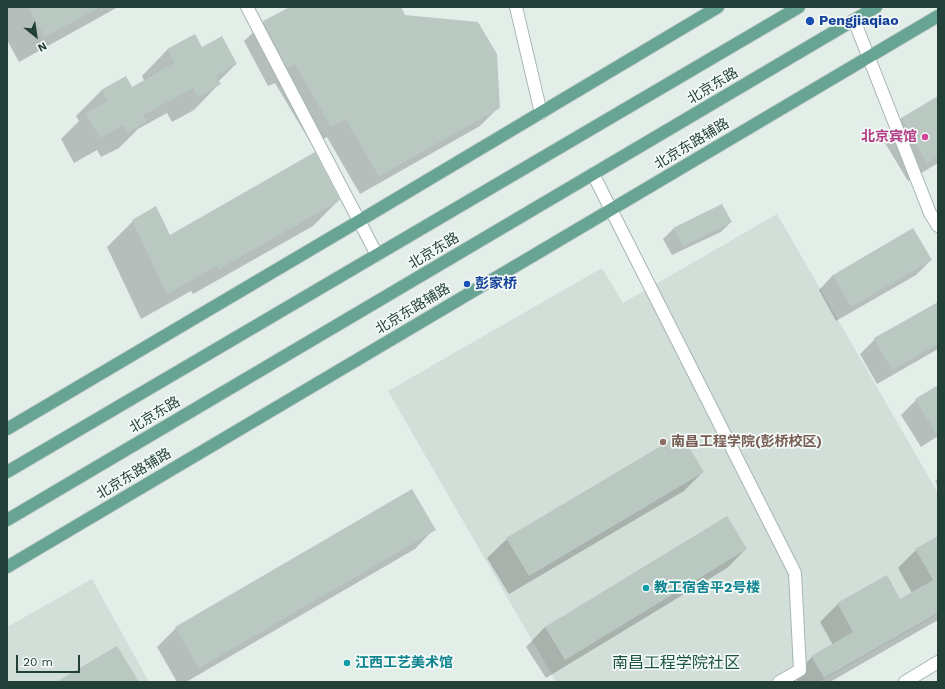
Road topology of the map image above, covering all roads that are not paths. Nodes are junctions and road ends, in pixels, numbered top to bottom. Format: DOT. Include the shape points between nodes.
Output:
graph roads {
  1 [pos="247,7"];
  2 [pos="516,7"];
  3 [pos="718,7"];
  4 [pos="799,7"];
  5 [pos="876,7"];
  6 [pos="938,16"];
  7 [pos="854,20"];
  8 [pos="868,57"];
  9 [pos="541,113"];
  10 [pos="593,174"];
  11 [pos="611,209"];
  12 [pos="360,221"];
  13 [pos="938,226"];
  14 [pos="377,255"];
  15 [pos="7,429"];
  16 [pos="7,472"];
  17 [pos="7,520"];
  18 [pos="7,567"];
  19 [pos="938,662"];
  20 [pos="779,682"];
  21 [pos="905,682"];
  1 -- 12 [label="lane"];
  2 -- 9 [label="lane"];
  3 -- 9 [label="main road"];
  4 -- 14 [label="main road, 北京东路"];
  5 -- 7 [label="main road, 北京东路"];
  6 -- 8 [label="main road, 北京东路辅路"];
  7 -- 8 [label="lane"];
  7 -- 10 [label="main road, 北京东路"];
  8 -- 11 [label="main road, 北京东路辅路"];
  8 -- 13 [label="lane" via="930,213"];
  9 -- 12 [label="main road"];
  10 -- 11 [label="lane"];
  10 -- 17 [label="main road, 北京东路"];
  11 -- 18 [label="main road, 北京东路辅路"];
  11 -- 20 [label="lane" via="795,572 800,670"];
  12 -- 14 [label="lane"];
  12 -- 15 [label="main road"];
  14 -- 16 [label="main road, 北京东路"];
  19 -- 21 [label="lane"];
}
